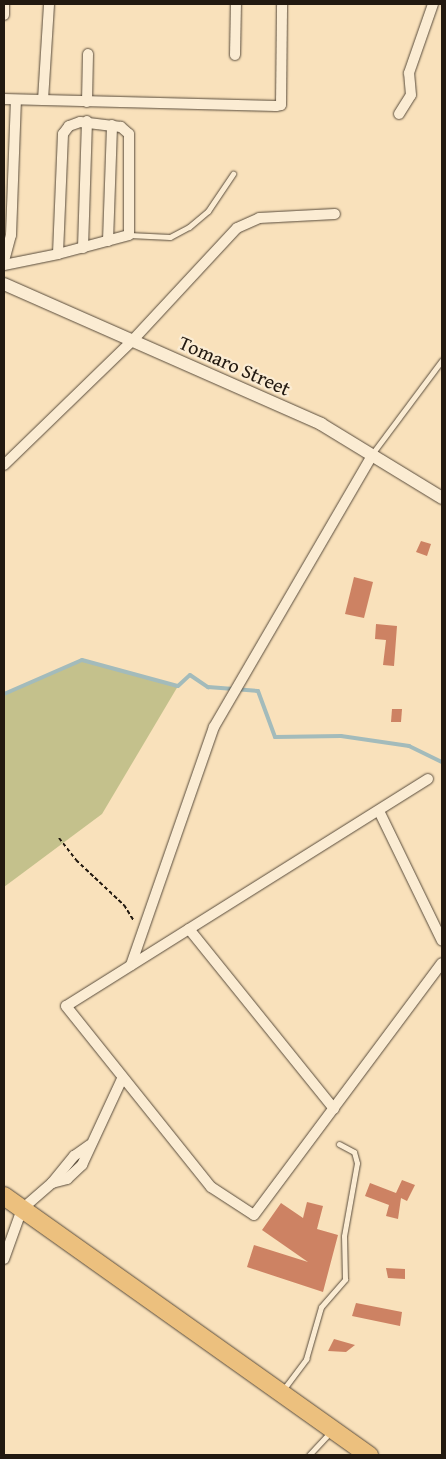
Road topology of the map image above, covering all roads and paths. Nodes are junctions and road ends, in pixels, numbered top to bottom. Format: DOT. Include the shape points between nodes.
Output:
graph roads {
  1 [pos="4,4"];
  2 [pos="48,4"];
  3 [pos="236,4"];
  4 [pos="282,4"];
  5 [pos="433,4"];
  6 [pos="4,15"];
  7 [pos="88,54"];
  8 [pos="235,55"];
  9 [pos="4,99"];
  10 [pos="16,100"];
  11 [pos="43,100"];
  12 [pos="87,102"];
  13 [pos="399,114"];
  14 [pos="87,121"];
  15 [pos="112,125"];
  16 [pos="233,174"];
  17 [pos="335,214"];
  18 [pos="129,235"];
  19 [pos="108,241"];
  20 [pos="83,248"];
  21 [pos="58,254"];
  22 [pos="4,261"];
  23 [pos="4,265"];
  24 [pos="4,284"];
  25 [pos="132,341"];
  26 [pos="442,360"];
  27 [pos="372,454"];
  28 [pos="4,466"];
  29 [pos="442,498"];
  30 [pos="428,779"];
  31 [pos="379,810"];
  32 [pos="59,838"];
  33 [pos="189,929"];
  34 [pos="142,934"];
  35 [pos="442,941"];
  36 [pos="442,963"];
  37 [pos="131,965"];
  38 [pos="122,1079"];
  39 [pos="334,1108"];
  40 [pos="339,1144"];
  41 [pos="4,1196"];
  42 [pos="14,1211"];
  43 [pos="4,1258"];
  44 [pos="281,1393"];
  45 [pos="327,1436"];
  46 [pos="309,1455"];
  47 [pos="354,1455"];
  48 [pos="369,1455"];
  1 -- 6 [label="street"];
  2 -- 11 [label="street"];
  3 -- 8 [label="street"];
  4 -- 12 [label="street" via="281,104"];
  5 -- 13 [label="street" via="409,73 411,95"];
  7 -- 12 [label="street"];
  9 -- 10 [label="street"];
  10 -- 11 [label="street"];
  10 -- 22 [label="street" via="12,235"];
  11 -- 12 [label="street"];
  14 -- 15 [label="street"];
  14 -- 20 [label="street"];
  14 -- 21 [label="street" via="74,122 63,134"];
  15 -- 18 [label="street" via="129,134"];
  15 -- 19 [label="street"];
  16 -- 18 [label="lane" via="208,211 189,227 170,237"];
  17 -- 25 [label="street" via="259,218 236,228"];
  18 -- 19 [label="street"];
  19 -- 20 [label="street"];
  20 -- 21 [label="street"];
  21 -- 23 [label="street"];
  24 -- 25 [label="street, Tomaro Street"];
  25 -- 27 [label="street, Tomaro Street" via="321,424"];
  25 -- 28 [label="street"];
  26 -- 27 [label="lane"];
  27 -- 29 [label="street, Tomaro Street"];
  27 -- 34 [label="street" via="214,727"];
  30 -- 31 [label="street"];
  31 -- 33 [label="street"];
  31 -- 35 [label="street"];
  32 -- 34 [label="path" via="76,860 124,905"];
  33 -- 37 [label="street"];
  33 -- 39 [label="street"];
  34 -- 37 [label="street"];
  36 -- 39 [label="street"];
  37 -- 38 [label="street" via="66,1006"];
  38 -- 39 [label="street" via="212,1187 254,1215"];
  38 -- 42 [label="street" via="90,1145 63,1166 52,1183"];
  40 -- 44 [label="lane" via="354,1152 357,1163 344,1236 346,1279 321,1307 306,1359"];
  41 -- 42 [label="highway"];
  42 -- 43 [label="street"];
  42 -- 44 [label="highway"];
  42 -- 45 [label="highway"];
  44 -- 48 [label="highway"];
  45 -- 46 [label="lane"];
  45 -- 47 [label="highway"];
}
